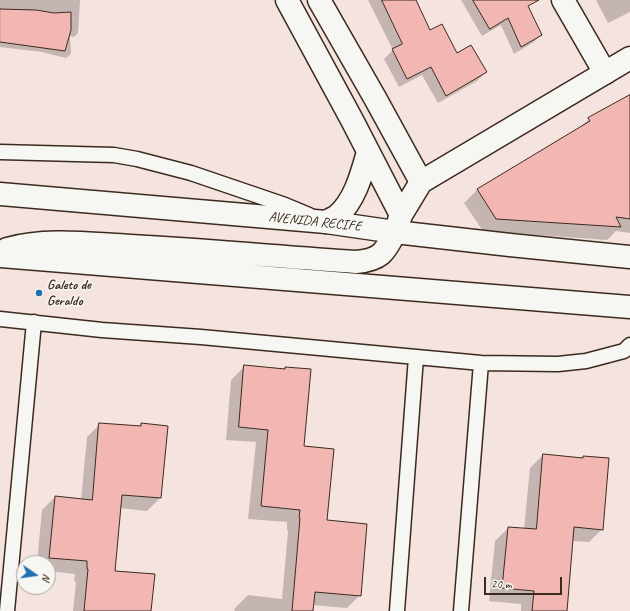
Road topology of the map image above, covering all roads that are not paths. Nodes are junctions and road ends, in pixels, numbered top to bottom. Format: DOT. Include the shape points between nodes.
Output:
graph roads {
  1 [pos="287,0"];
  2 [pos="319,0"];
  3 [pos="562,0"];
  4 [pos="630,58"];
  5 [pos="605,73"];
  6 [pos="0,152"];
  7 [pos="368,152"];
  8 [pos="421,182"];
  9 [pos="0,194"];
  10 [pos="326,222"];
  11 [pos="398,223"];
  12 [pos="0,251"];
  13 [pos="0,256"];
  14 [pos="630,257"];
  15 [pos="630,307"];
  16 [pos="0,319"];
  17 [pos="34,322"];
  18 [pos="628,350"];
  19 [pos="416,357"];
  20 [pos="481,363"];
  21 [pos="7,611"];
  22 [pos="397,611"];
  23 [pos="461,611"];
  1 -- 7 [label="main road"];
  2 -- 8 [label="main road"];
  3 -- 5 [label="main road"];
  4 -- 5 [label="main road"];
  5 -- 8 [label="main road"];
  6 -- 10 [label="lane" via="138,158 285,205"];
  7 -- 10 [label="main road" via="353,195 338,215"];
  7 -- 11 [label="main road"];
  8 -- 11 [label="main road"];
  9 -- 10 [label="main road, AVENIDA RECIFE"];
  10 -- 11 [label="main road, AVENIDA RECIFE"];
  11 -- 12 [label="main road" via="387,247 380,255 369,261 356,262 93,244 40,243"];
  11 -- 14 [label="main road, AVENIDA RECIFE"];
  13 -- 15 [label="main road"];
  16 -- 17 [label="lane"];
  17 -- 19 [label="lane"];
  17 -- 21 [label="lane"];
  18 -- 20 [label="lane" via="586,361 558,364"];
  19 -- 20 [label="lane"];
  19 -- 22 [label="lane"];
  20 -- 23 [label="lane"];
}
